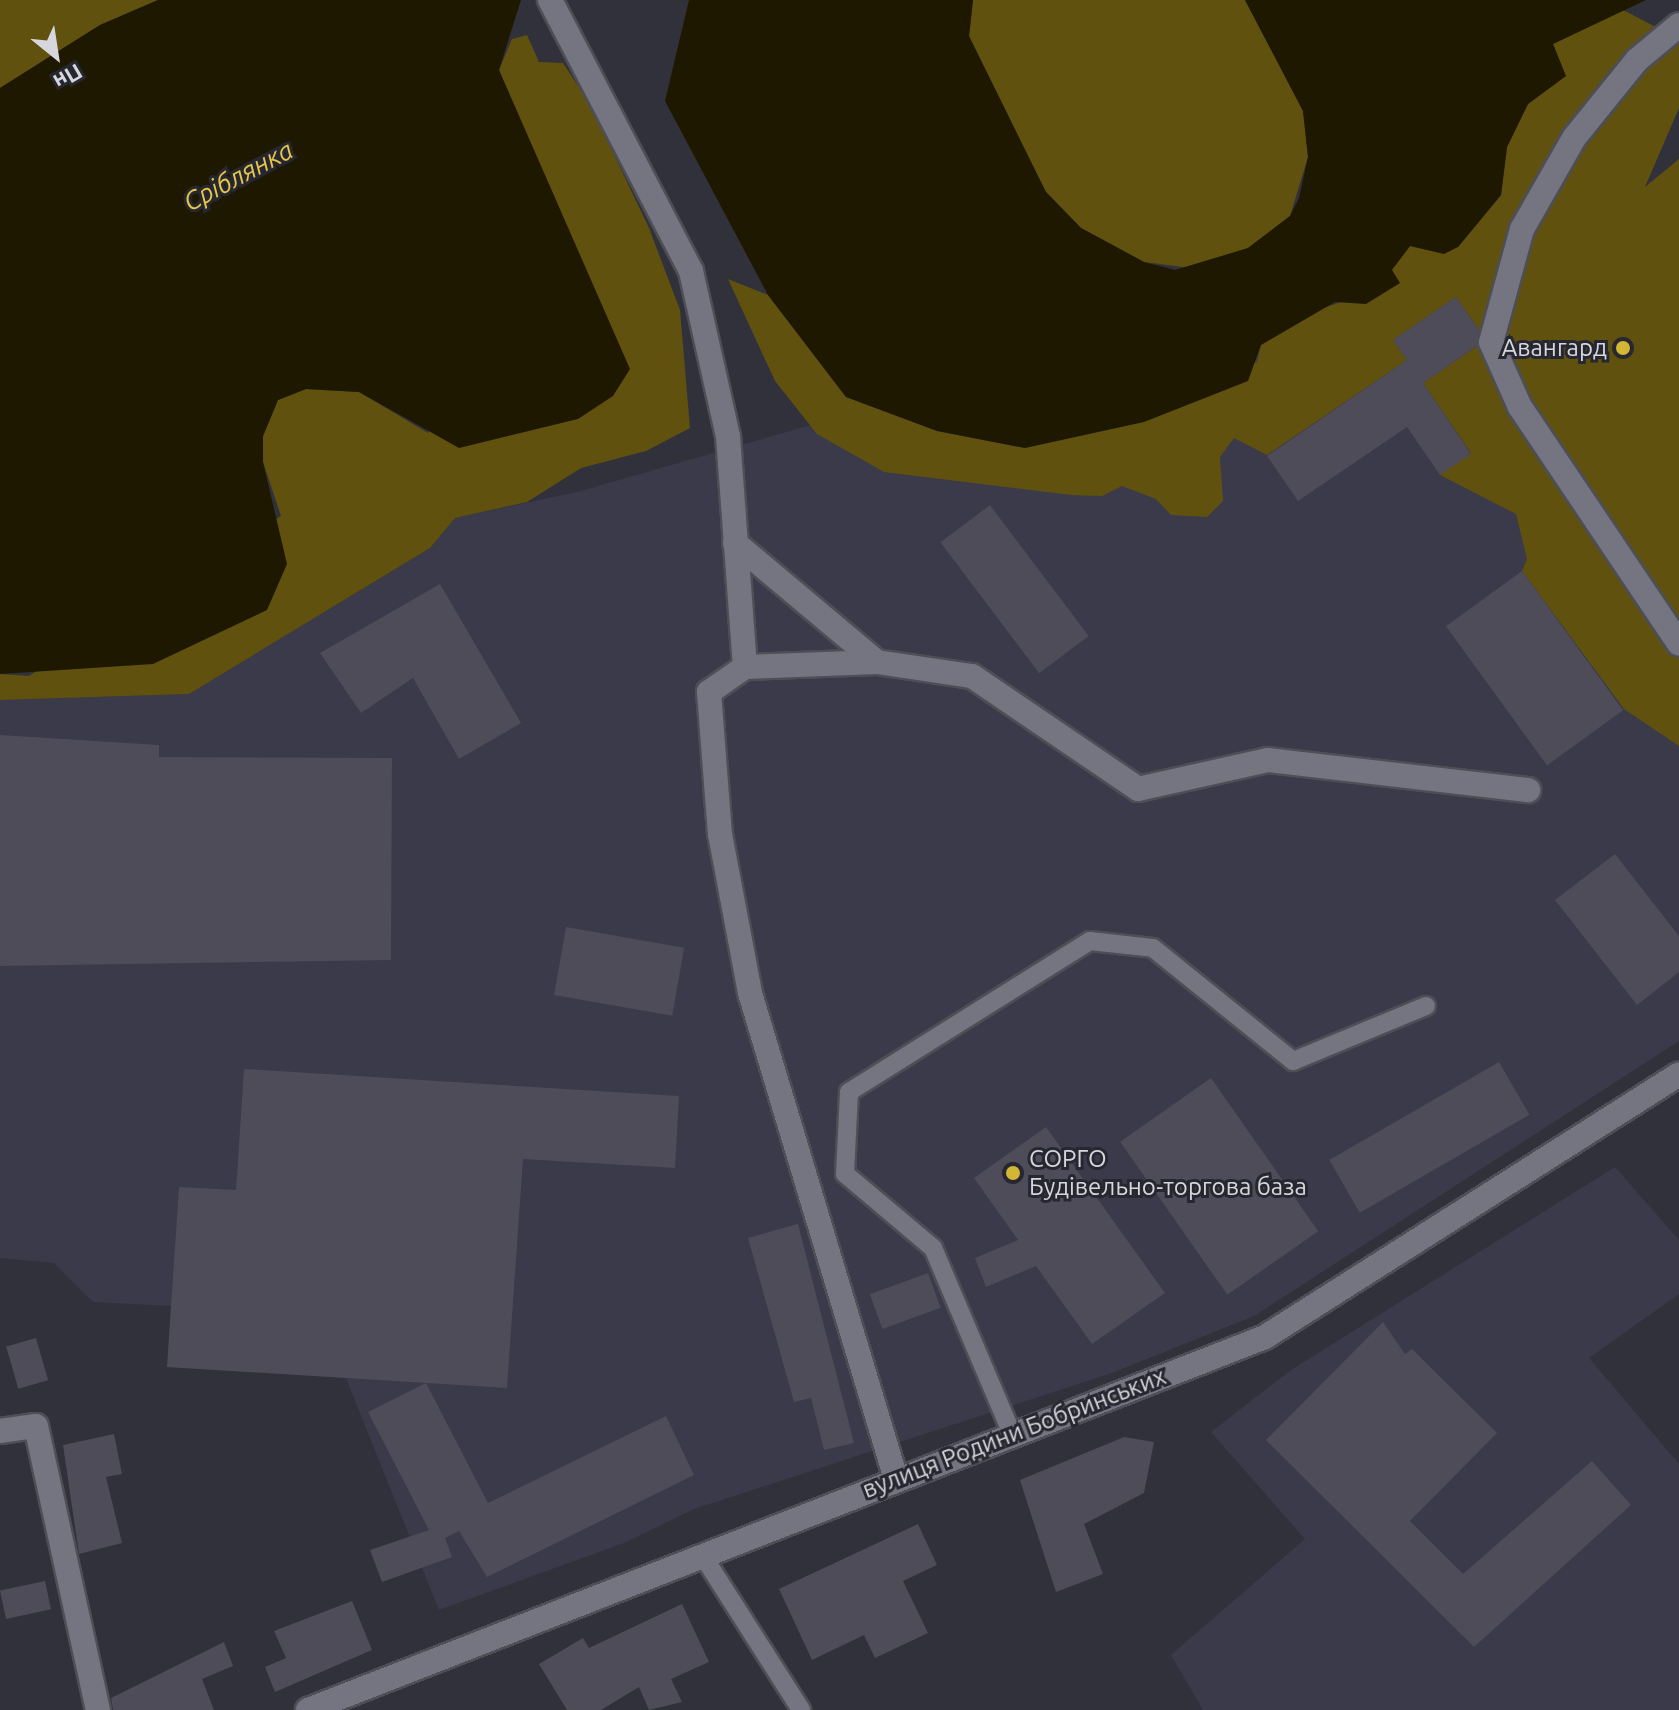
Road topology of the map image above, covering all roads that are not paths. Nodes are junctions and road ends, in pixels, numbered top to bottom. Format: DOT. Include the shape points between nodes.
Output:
graph roads {
  1 [pos="550,0"];
  2 [pos="1679,25"];
  3 [pos="735,543"];
  4 [pos="1679,644"];
  5 [pos="877,662"];
  6 [pos="745,667"];
  7 [pos="1528,790"];
  8 [pos="1426,1006"];
  9 [pos="1679,1074"];
  10 [pos="0,1431"];
  11 [pos="1012,1434"];
  12 [pos="896,1479"];
  13 [pos="703,1556"];
  14 [pos="98,1710"];
  15 [pos="308,1710"];
  16 [pos="801,1710"];
  1 -- 3 [label="street" via="691,271 728,436"];
  2 -- 4 [label="street" via="1637,60 1574,138 1522,229 1491,342 1520,407"];
  3 -- 5 [label="street"];
  3 -- 6 [label="street"];
  5 -- 6 [label="street"];
  5 -- 7 [label="street" via="972,676 1138,789 1268,760"];
  6 -- 12 [label="street" via="709,692 723,849 750,993"];
  8 -- 11 [label="lane" via="1293,1061 1153,948 1090,941 849,1092 845,1174 933,1248"];
  9 -- 11 [label="street, вулиця Родини Бобринських" via="1265,1337"];
  10 -- 14 [label="street" via="36,1426"];
  11 -- 12 [label="street, вулиця Родини Бобринських"];
  12 -- 13 [label="street, вулиця Родини Бобринських"];
  13 -- 15 [label="street, вулиця Родини Бобринських"];
  13 -- 16 [label="lane"];
}
